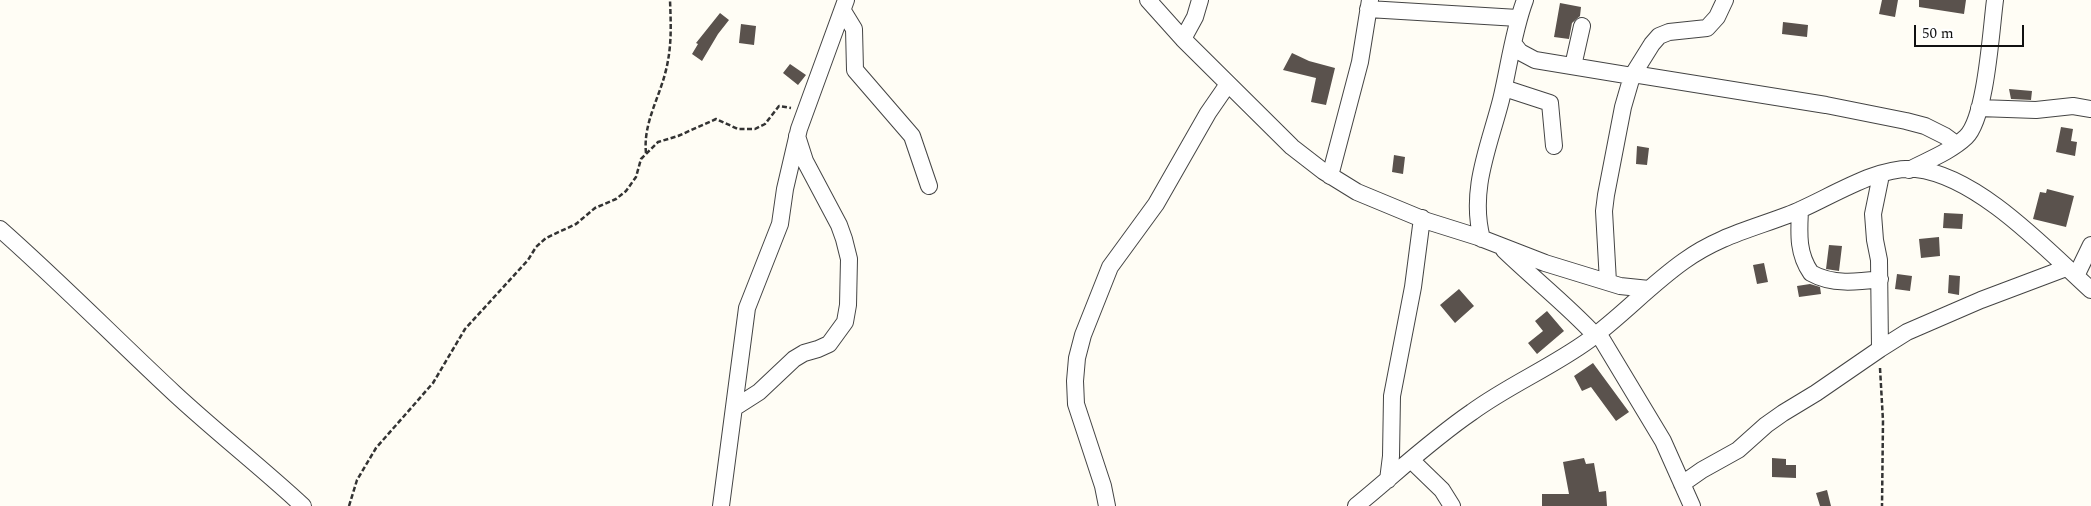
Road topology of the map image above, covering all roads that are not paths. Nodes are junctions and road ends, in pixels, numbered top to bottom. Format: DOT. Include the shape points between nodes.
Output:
graph roads {
  1 [pos="1148,0"];
  2 [pos="1200,0"];
  3 [pos="1525,0"];
  4 [pos="1725,0"];
  5 [pos="1995,0"];
  6 [pos="1369,4"];
  7 [pos="845,6"];
  8 [pos="1518,18"];
  9 [pos="1582,26"];
  10 [pos="1183,39"];
  11 [pos="1514,43"];
  12 [pos="1573,66"];
  13 [pos="1632,75"];
  14 [pos="1228,84"];
  15 [pos="1504,88"];
  16 [pos="1979,108"];
  17 [pos="2091,109"];
  18 [pos="797,136"];
  19 [pos="1956,144"];
  20 [pos="1554,146"];
  21 [pos="1909,170"];
  22 [pos="1881,175"];
  23 [pos="1330,176"];
  24 [pos="929,186"];
  25 [pos="1477,201"];
  26 [pos="1800,210"];
  27 [pos="1422,218"];
  28 [pos="1450,227"];
  29 [pos="0,229"];
  30 [pos="1482,238"];
  31 [pos="1499,245"];
  32 [pos="2091,245"];
  33 [pos="2071,272"];
  34 [pos="1880,279"];
  35 [pos="1608,282"];
  36 [pos="1649,289"];
  37 [pos="2091,290"];
  38 [pos="1596,334"];
  39 [pos="1880,349"];
  40 [pos="734,408"];
  41 [pos="1411,460"];
  42 [pos="1388,480"];
  43 [pos="1682,484"];
  44 [pos="1688,505"];
  45 [pos="303,506"];
  46 [pos="720,506"];
  47 [pos="1107,506"];
  48 [pos="1356,506"];
  49 [pos="1452,506"];
  1 -- 10 [label="street"];
  2 -- 10 [label="street"];
  3 -- 8 [label="street"];
  4 -- 13 [label="street" via="1707,28 1659,36"];
  5 -- 16 [label="street"];
  6 -- 8 [label="street"];
  6 -- 23 [label="street" via="1360,62"];
  7 -- 18 [label="street"];
  7 -- 24 [label="street" via="854,29 855,70 912,136"];
  8 -- 11 [label="street"];
  9 -- 12 [label="street"];
  10 -- 14 [label="street"];
  11 -- 12 [label="street" via="1520,52 1535,60"];
  11 -- 15 [label="street"];
  12 -- 13 [label="street"];
  13 -- 19 [label="street" via="1826,105 1906,121 1925,126"];
  13 -- 35 [label="street" via="1604,211"];
  14 -- 23 [label="street" via="1292,147"];
  14 -- 47 [label="street" via="1156,204 1110,267 1083,335 1077,358 1076,404"];
  15 -- 20 [label="street" via="1550,103"];
  15 -- 25 [label="street"];
  16 -- 17 [label="street" via="2036,110 2073,106"];
  16 -- 19 [label="street" via="1967,137"];
  18 -- 40 [label="street" via="780,224 747,308"];
  18 -- 40 [label="street" via="805,161 844,240 849,274 845,322 829,344 794,359 759,392"];
  19 -- 21 [label="street"];
  21 -- 22 [label="street"];
  21 -- 33 [label="street" via="1932,172 1991,200"];
  22 -- 26 [label="street"];
  22 -- 34 [label="street" via="1873,214"];
  23 -- 27 [label="street" via="1357,192"];
  25 -- 28 [label="street" via="1465,217"];
  25 -- 30 [label="street"];
  26 -- 34 [label="street" via="1801,254 1811,273 1831,281"];
  26 -- 36 [label="street" via="1706,246"];
  27 -- 28 [label="street"];
  27 -- 42 [label="street" via="1413,287 1392,396"];
  28 -- 30 [label="street"];
  29 -- 45 [label="street" via="176,395"];
  30 -- 31 [label="street"];
  31 -- 35 [label="street"];
  31 -- 38 [label="street"];
  32 -- 33 [label="street"];
  33 -- 37 [label="street"];
  33 -- 39 [label="street" via="1981,300 1907,332"];
  34 -- 39 [label="street"];
  35 -- 36 [label="street"];
  36 -- 38 [label="street"];
  38 -- 41 [label="street" via="1474,410"];
  38 -- 43 [label="street" via="1663,441"];
  39 -- 43 [label="street" via="1766,425 1738,450"];
  40 -- 46 [label="street"];
  41 -- 42 [label="street"];
  41 -- 49 [label="street" via="1442,490"];
  42 -- 48 [label="street"];
  43 -- 44 [label="street"];
}
